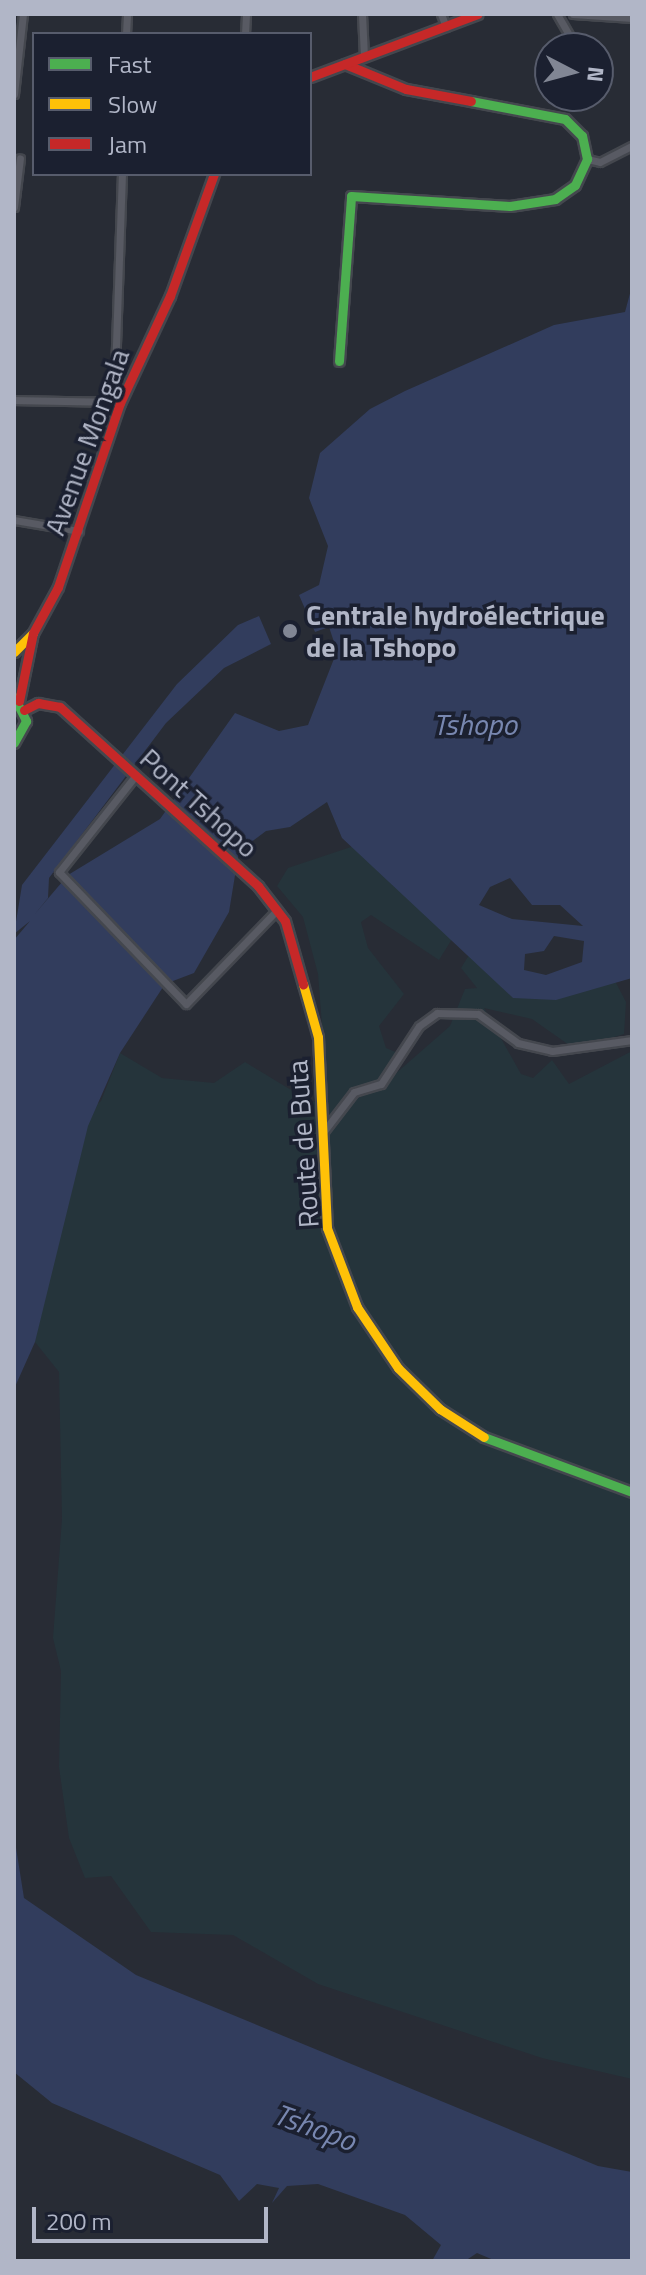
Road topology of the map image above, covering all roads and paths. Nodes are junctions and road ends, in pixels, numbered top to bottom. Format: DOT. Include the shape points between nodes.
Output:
graph roads {
  1 [pos="23,14"];
  2 [pos="362,14"];
  3 [pos="441,14"];
  4 [pos="478,14"];
  5 [pos="557,14"];
  6 [pos="573,14"];
  7 [pos="632,18"];
  8 [pos="446,27"];
  9 [pos="568,32"];
  10 [pos="364,57"];
  11 [pos="345,64"];
  12 [pos="312,76"];
  13 [pos="15,83"];
  14 [pos="14,94"];
  15 [pos="632,146"];
  16 [pos="20,158"];
  17 [pos="587,159"];
  18 [pos="122,176"];
  19 [pos="213,176"];
  20 [pos="14,207"];
  21 [pos="339,361"];
  22 [pos="14,400"];
  23 [pos="117,402"];
  24 [pos="14,520"];
  25 [pos="79,531"];
  26 [pos="33,633"];
  27 [pos="14,652"];
  28 [pos="19,702"];
  29 [pos="14,743"];
  30 [pos="136,775"];
  31 [pos="258,886"];
  32 [pos="278,909"];
  33 [pos="632,1040"];
  34 [pos="323,1133"];
  35 [pos="632,1492"];
  1 -- 13 [label="street"];
  2 -- 10 [label="street"];
  3 -- 8 [label="street"];
  4 -- 8 [label="main road"];
  5 -- 9 [label="street"];
  6 -- 7 [label="street"];
  8 -- 10 [label="main road"];
  10 -- 11 [label="main road"];
  11 -- 12 [label="main road"];
  11 -- 17 [label="main road" via="406,89 565,119 582,136"];
  13 -- 14 [label="street"];
  15 -- 17 [label="street" via="600,162"];
  16 -- 20 [label="street"];
  17 -- 21 [label="main road" via="575,185 555,199 510,206 351,196"];
  18 -- 23 [label="street"];
  19 -- 23 [label="main road, Avenue Mongala" via="170,296"];
  22 -- 23 [label="street"];
  23 -- 25 [label="main road, Avenue Mongala"];
  24 -- 25 [label="street"];
  25 -- 26 [label="main road, Avenue Mongala"];
  26 -- 27 [label="main road"];
  26 -- 28 [label="main road"];
  28 -- 29 [label="main road" via="24,732"];
  28 -- 30 [label="main road, Pont Tshopo" via="60,707"];
  30 -- 31 [label="main road, Pont Tshopo"];
  30 -- 32 [label="street" via="59,872 186,1004"];
  31 -- 32 [label="main road, Route de Buta"];
  32 -- 34 [label="main road, Route de Buta" via="318,1037"];
  33 -- 34 [label="street" via="552,1051 518,1043 478,1014 437,1013 419,1026 381,1084 354,1092"];
  34 -- 35 [label="main road, Route de Buta" via="327,1228 357,1307 398,1368 440,1409 505,1450"];
}
